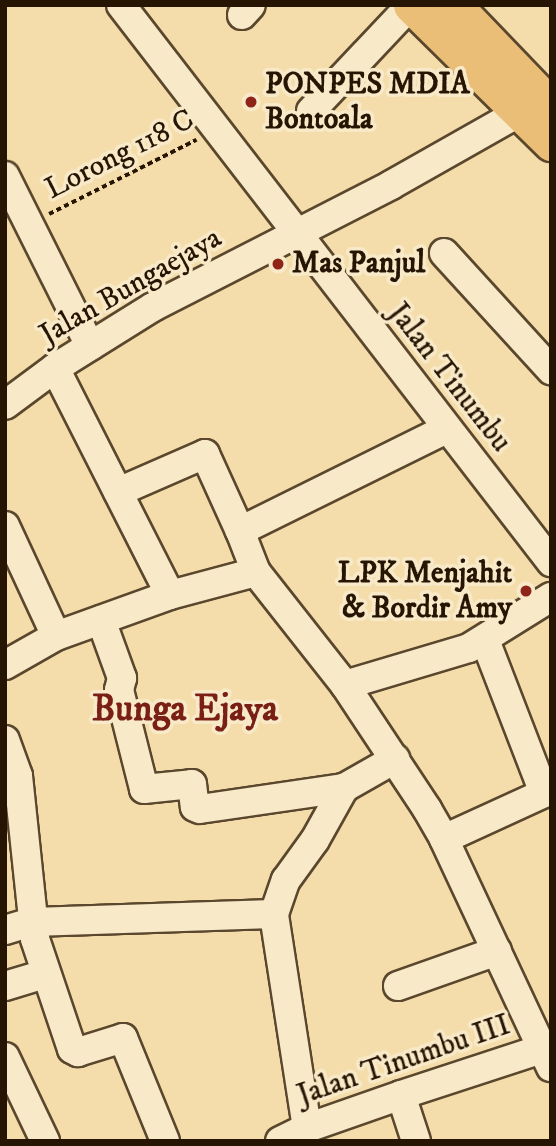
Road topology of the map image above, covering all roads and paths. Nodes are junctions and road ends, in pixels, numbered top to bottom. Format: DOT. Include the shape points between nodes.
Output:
graph roads {
  1 [pos="121,5"];
  2 [pos="411,5"];
  3 [pos="454,5"];
  4 [pos="541,103"];
  5 [pos="311,111"];
  6 [pos="216,130"];
  7 [pos="551,143"];
  8 [pos="5,176"];
  9 [pos="29,224"];
  10 [pos="296,235"];
  11 [pos="444,253"];
  12 [pos="90,346"];
  13 [pos="55,368"];
  14 [pos="551,370"];
  15 [pos="5,405"];
  16 [pos="446,429"];
  17 [pos="118,492"];
  18 [pos="5,526"];
  19 [pos="240,531"];
  20 [pos="551,562"];
  21 [pos="256,572"];
  22 [pos="170,595"];
  23 [pos="551,597"];
  24 [pos="101,620"];
  25 [pos="56,636"];
  26 [pos="485,640"];
  27 [pos="5,665"];
  28 [pos="345,685"];
  29 [pos="5,740"];
  30 [pos="395,759"];
  31 [pos="344,788"];
  32 [pos="548,792"];
  33 [pos="444,839"];
  34 [pos="274,914"];
  35 [pos="18,926"];
  36 [pos="497,951"];
  37 [pos="45,974"];
  38 [pos="5,986"];
  39 [pos="398,986"];
  40 [pos="548,1054"];
  41 [pos="5,1057"];
  42 [pos="401,1095"];
  43 [pos="307,1128"];
  44 [pos="45,1141"];
  45 [pos="165,1141"];
  46 [pos="280,1141"];
  47 [pos="416,1141"];
  1 -- 6 [label="street, Jalan Tinumbu"];
  2 -- 4 [label="main road"];
  2 -- 5 [label="street"];
  3 -- 4 [label="main road"];
  4 -- 7 [label="main road"];
  4 -- 10 [label="street, Jalan Bungaejaya"];
  6 -- 9 [label="path, Lorong 118 C"];
  6 -- 10 [label="street, Jalan Tinumbu"];
  8 -- 9 [label="street"];
  9 -- 12 [label="street"];
  10 -- 12 [label="street, Jalan Bungaejaya" via="174,296"];
  10 -- 16 [label="street, Jalan Tinumbu"];
  11 -- 14 [label="street"];
  12 -- 13 [label="street, Jalan Bungaejaya"];
  13 -- 15 [label="street, Jalan Bungaejaya"];
  13 -- 17 [label="street"];
  16 -- 19 [label="street"];
  16 -- 20 [label="street, Jalan Tinumbu"];
  17 -- 19 [label="street" via="205,454"];
  17 -- 22 [label="street"];
  18 -- 25 [label="street"];
  19 -- 21 [label="street"];
  21 -- 22 [label="street"];
  21 -- 28 [label="street"];
  22 -- 24 [label="street"];
  23 -- 26 [label="street"];
  24 -- 25 [label="street"];
  24 -- 31 [label="street" via="122,678 119,690 144,789 192,784 195,807 201,808"];
  25 -- 27 [label="street"];
  26 -- 28 [label="street"];
  26 -- 32 [label="street"];
  28 -- 30 [label="street"];
  29 -- 35 [label="street" via="18,776"];
  30 -- 31 [label="street"];
  30 -- 33 [label="street"];
  31 -- 34 [label="street" via="286,880"];
  32 -- 33 [label="street"];
  33 -- 36 [label="street"];
  34 -- 35 [label="street"];
  34 -- 43 [label="street"];
  35 -- 37 [label="street"];
  36 -- 39 [label="street"];
  36 -- 40 [label="street"];
  37 -- 38 [label="street"];
  37 -- 45 [label="street" via="75,1052 122,1038"];
  40 -- 42 [label="street, Jalan Tinumbu III"];
  41 -- 44 [label="street"];
  42 -- 43 [label="street, Jalan Tinumbu III"];
  42 -- 47 [label="street"];
  43 -- 46 [label="street, Jalan Tinumbu III"];
}
